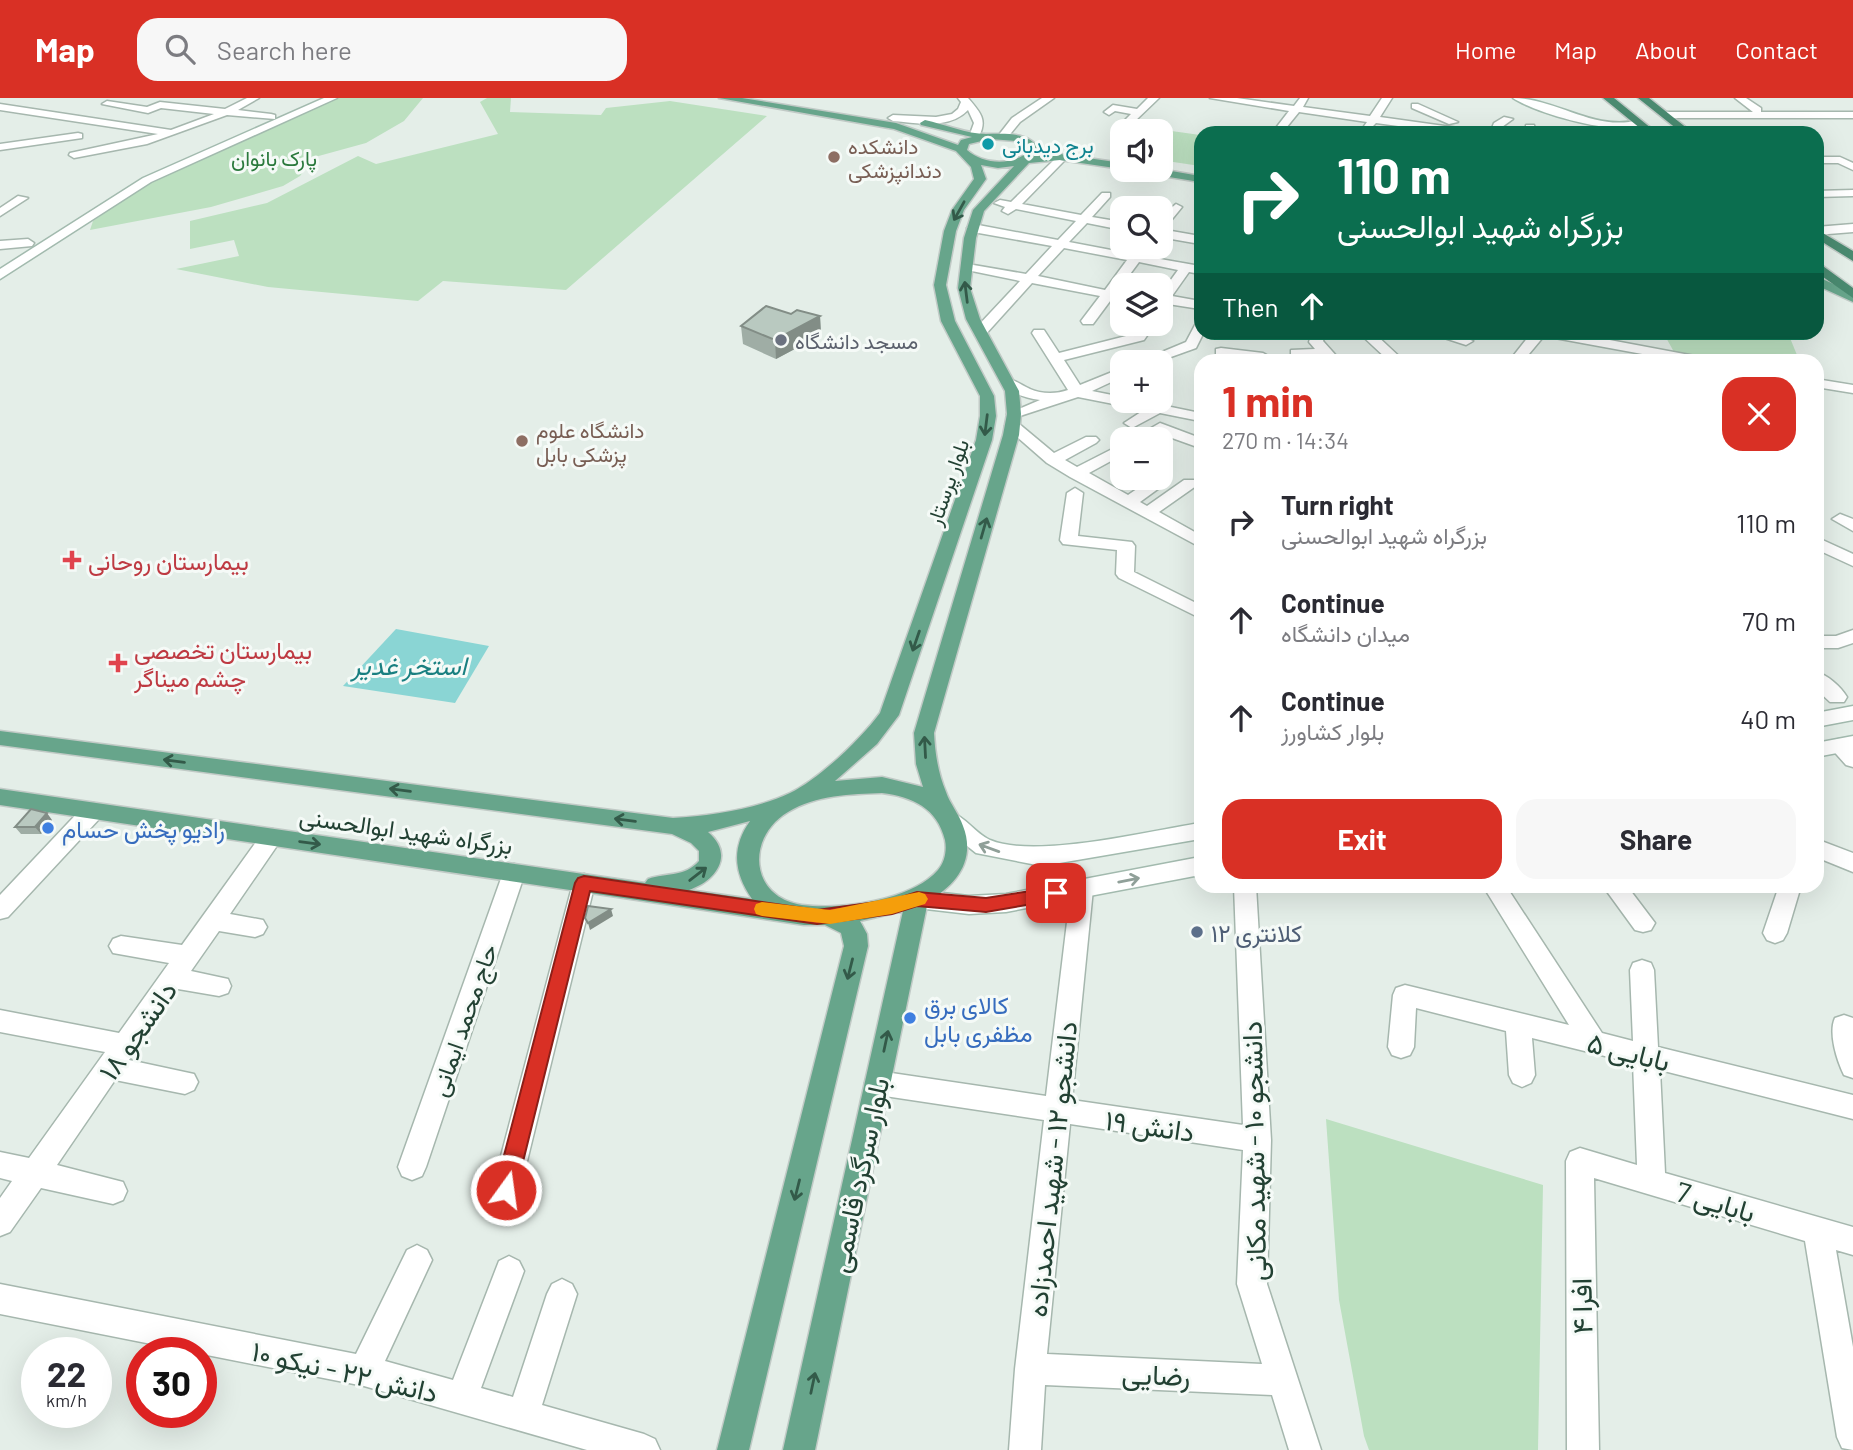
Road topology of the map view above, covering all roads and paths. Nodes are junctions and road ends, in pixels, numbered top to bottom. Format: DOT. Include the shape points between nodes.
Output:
graph roads {
  1 [pos="14,98"];
  2 [pos="214,98"];
  3 [pos="254,98"];
  4 [pos="316,98"];
  5 [pos="332,98"];
  6 [pos="724,98"];
  7 [pos="763,98"];
  8 [pos="1049,98"];
  9 [pos="1154,98"];
  10 [pos="1215,98"];
  11 [pos="1305,98"];
  12 [pos="1387,98"];
  13 [pos="1608,98"];
  14 [pos="1643,98"];
  15 [pos="1740,98"];
  16 [pos="1228,99"];
  17 [pos="964,100"];
  18 [pos="1514,100"];
  19 [pos="174,102"];
  20 [pos="107,104"];
  21 [pos="1806,104"];
  22 [pos="1830,104"];
  23 [pos="0,105"];
  24 [pos="1415,106"];
  25 [pos="200,108"];
  26 [pos="1298,109"];
  27 [pos="1757,110"];
  28 [pos="231,111"];
  29 [pos="1109,112"];
  30 [pos="1139,112"];
  31 [pos="1665,115"];
  32 [pos="1851,115"];
  33 [pos="271,117"];
  34 [pos="1828,117"];
  35 [pos="892,118"];
  36 [pos="1131,119"];
  37 [pos="1508,119"];
  38 [pos="1374,120"];
  39 [pos="91,121"];
  40 [pos="1454,125"];
  41 [pos="127,126"];
  42 [pos="939,126"];
  43 [pos="1283,126"];
  44 [pos="1368,126"];
  45 [pos="1498,126"];
  46 [pos="1588,126"];
  47 [pos="1603,126"];
  48 [pos="1636,126"];
  49 [pos="1679,126"];
  50 [pos="174,134"];
  51 [pos="922,134"];
  52 [pos="78,136"];
  53 [pos="979,136"];
  54 [pos="1003,136"];
  55 [pos="36,138"];
  56 [pos="9,139"];
  57 [pos="1020,139"];
  58 [pos="1041,144"];
  59 [pos="1055,146"];
  60 [pos="0,147"];
  61 [pos="1824,148"];
  62 [pos="1841,148"];
  63 [pos="962,152"];
  64 [pos="1110,154"];
  65 [pos="74,156"];
  66 [pos="0,158"];
  67 [pos="1026,160"];
  68 [pos="1824,160"];
  69 [pos="1059,161"];
  70 [pos="1110,164"];
  71 [pos="1173,164"];
  72 [pos="1853,167"];
  73 [pos="1194,168"];
  74 [pos="1173,175"];
  75 [pos="1194,178"];
  76 [pos="1838,193"];
  77 [pos="1853,193"];
  78 [pos="1824,194"];
  79 [pos="1105,195"];
  80 [pos="22,198"];
  81 [pos="1000,203"];
  82 [pos="1853,203"];
  83 [pos="1014,206"];
  84 [pos="1176,207"];
  85 [pos="1173,211"];
  86 [pos="0,212"];
  87 [pos="1083,218"];
  88 [pos="1110,224"];
  89 [pos="1853,228"];
  90 [pos="979,230"];
  91 [pos="1824,230"];
  92 [pos="69,231"];
  93 [pos="1173,235"];
  94 [pos="1194,239"];
  95 [pos="1824,239"];
  96 [pos="29,243"];
  97 [pos="1060,244"];
  98 [pos="0,245"];
  99 [pos="1110,253"];
  100 [pos="1135,259"];
  101 [pos="1142,259"];
  102 [pos="0,262"];
  103 [pos="1850,263"];
  104 [pos="1824,264"];
  105 [pos="966,266"];
  106 [pos="1186,267"];
  107 [pos="1194,269"];
  108 [pos="1824,271"];
  109 [pos="0,275"];
  110 [pos="1030,278"];
  111 [pos="1824,283"];
  112 [pos="0,285"];
  113 [pos="1173,286"];
  114 [pos="1108,294"];
  115 [pos="1853,296"];
  116 [pos="1173,303"];
  117 [pos="1194,305"];
  118 [pos="1088,321"];
  119 [pos="980,332"];
  120 [pos="1039,333"];
  121 [pos="1140,336"];
  122 [pos="1194,339"];
  123 [pos="1317,340"];
  124 [pos="1373,340"];
  125 [pos="1534,340"];
  126 [pos="1585,340"];
  127 [pos="1602,343"];
  128 [pos="1221,351"];
  129 [pos="1173,352"];
  130 [pos="1296,353"];
  131 [pos="1242,354"];
  132 [pos="1304,354"];
  133 [pos="1327,354"];
  134 [pos="1389,354"];
  135 [pos="1522,354"];
  136 [pos="1596,354"];
  137 [pos="1662,354"];
  138 [pos="1056,358"];
  139 [pos="1110,377"];
  140 [pos="1009,383"];
  141 [pos="1824,384"];
  142 [pos="1853,389"];
  143 [pos="1070,394"];
  144 [pos="1110,399"];
  145 [pos="1173,411"];
  146 [pos="1149,413"];
  147 [pos="1194,416"];
  148 [pos="1013,420"];
  149 [pos="1132,423"];
  150 [pos="1173,432"];
  151 [pos="1194,438"];
  152 [pos="1091,440"];
  153 [pos="1110,456"];
  154 [pos="1053,460"];
  155 [pos="1076,474"];
  156 [pos="1190,483"];
  157 [pos="1146,490"];
  158 [pos="1074,493"];
  159 [pos="1129,502"];
  160 [pos="1147,513"];
  161 [pos="1194,539"];
  162 [pos="1824,547"];
  163 [pos="1853,561"];
  164 [pos="1194,609"];
  165 [pos="1853,636"];
  166 [pos="1824,642"];
  167 [pos="1824,685"];
  168 [pos="1837,697"];
  169 [pos="1853,713"];
  170 [pos="1824,718"];
  171 [pos="0,738"];
  172 [pos="1824,750"];
  173 [pos="1848,750"];
  174 [pos="0,797"];
  175 [pos="794,800"];
  176 [pos="93,811"];
  177 [pos="947,816"];
  178 [pos="657,824"];
  179 [pos="1194,832"];
  180 [pos="272,837"];
  181 [pos="1824,850"];
  182 [pos="1853,863"];
  183 [pos="1194,867"];
  184 [pos="514,873"];
  185 [pos="584,883"];
  186 [pos="1082,888"];
  187 [pos="1245,893"];
  188 [pos="1498,893"];
  189 [pos="1619,893"];
  190 [pos="1788,893"];
  191 [pos="917,899"];
  192 [pos="0,909"];
  193 [pos="817,916"];
  194 [pos="213,921"];
  195 [pos="1643,923"];
  196 [pos="255,927"];
  197 [pos="1775,933"];
  198 [pos="121,946"];
  199 [pos="188,956"];
  200 [pos="1642,970"];
  201 [pos="173,978"];
  202 [pos="219,986"];
  203 [pos="0,1021"];
  204 [pos="1518,1023"];
  205 [pos="1843,1026"];
  206 [pos="1594,1042"];
  207 [pos="125,1045"];
  208 [pos="1401,1047"];
  209 [pos="1646,1055"];
  210 [pos="1853,1067"];
  211 [pos="110,1068"];
  212 [pos="1522,1075"];
  213 [pos="185,1082"];
  214 [pos="878,1083"];
  215 [pos="1853,1107"];
  216 [pos="1057,1112"];
  217 [pos="1257,1140"];
  218 [pos="1580,1161"];
  219 [pos="0,1165"];
  220 [pos="412,1167"];
  221 [pos="35,1174"];
  222 [pos="1652,1182"];
  223 [pos="506,1190"];
  224 [pos="113,1191"];
  225 [pos="0,1222"];
  226 [pos="1818,1230"];
  227 [pos="1853,1241"];
  228 [pos="417,1260"];
  229 [pos="509,1271"];
  230 [pos="562,1294"];
  231 [pos="0,1299"];
  232 [pos="1030,1369"];
  233 [pos="364,1371"];
  234 [pos="1283,1380"];
  235 [pos="462,1398"];
  236 [pos="523,1416"];
  237 [pos="1853,1437"];
  238 [pos="644,1450"];
  239 [pos="733,1450"];
  240 [pos="799,1450"];
  241 [pos="1025,1450"];
  242 [pos="1305,1450"];
  243 [pos="1583,1450"];
  1 -- 23 [label="street"];
  2 -- 25 [label="street"];
  3 -- 28 [label="street"];
  4 -- 33 [label="street"];
  5 -- 92 [label="street" via="147,180"];
  6 -- 51 [label="main road"];
  7 -- 35 [label="main road"];
  8 -- 54 [label="street" via="1016,120"];
  9 -- 30 [label="street"];
  10 -- 16 [label="street"];
  11 -- 26 [label="street"];
  12 -- 38 [label="street"];
  13 -- 48 [label="highway"];
  14 -- 31 [label="highway"];
  15 -- 27 [label="street"];
  16 -- 26 [label="street"];
  17 -- 35 [label="street" via="961,115"];
  17 -- 53 [label="street" via="978,115"];
  18 -- 46 [label="street"];
  18 -- 47 [label="street"];
  19 -- 20 [label="street" via="148,110"];
  19 -- 25 [label="street"];
  19 -- 41 [label="street"];
  21 -- 34 [label="street"];
  22 -- 32 [label="street"];
  23 -- 39 [label="street"];
  24 -- 40 [label="street"];
  25 -- 28 [label="street"];
  26 -- 38 [label="street"];
  26 -- 43 [label="street"];
  28 -- 33 [label="street"];
  28 -- 50 [label="street"];
  29 -- 30 [label="street" via="1113,108"];
  30 -- 36 [label="street"];
  31 -- 34 [label="street"];
  31 -- 49 [label="highway"];
  32 -- 34 [label="street"];
  33 -- 96 [label="street" via="131,178"];
  35 -- 42 [label="main road"];
  37 -- 45 [label="street"];
  38 -- 40 [label="street"];
  38 -- 44 [label="street"];
  39 -- 41 [label="street"];
  39 -- 55 [label="street"];
  41 -- 50 [label="street"];
  42 -- 51 [label="main road"];
  42 -- 53 [label="main road"];
  50 -- 65 [label="street"];
  51 -- 63 [label="main road"];
  52 -- 55 [label="street"];
  53 -- 54 [label="main road"];
  53 -- 63 [label="main road" via="965,142"];
  54 -- 57 [label="main road"];
  55 -- 56 [label="street"];
  56 -- 60 [label="street"];
  56 -- 66 [label="street" via="5,157"];
  57 -- 58 [label="main road"];
  57 -- 67 [label="main road" via="1036,149"];
  59 -- 64 [label="main road"];
  61 -- 62 [label="street"];
  63 -- 67 [label="main road" via="989,163"];
  63 -- 175 [label="main road, بلوار پرستار, one-way" via="978,168 980,178 950,231 940,292 948,321 987,396 984,440 889,715 866,744"];
  67 -- 70 [label="main road" via="1056,156"];
  67 -- 90 [label="main road, بلوار پرستار" via="979,210"];
  68 -- 72 [label="street" via="1840,159"];
  69 -- 83 [label="street"];
  71 -- 73 [label="main road"];
  74 -- 75 [label="main road"];
  76 -- 77 [label="street"];
  76 -- 78 [label="street"];
  76 -- 82 [label="street"];
  79 -- 87 [label="street"];
  80 -- 86 [label="street"];
  81 -- 83 [label="street"];
  83 -- 87 [label="street"];
  83 -- 90 [label="street"];
  84 -- 85 [label="street"];
  87 -- 88 [label="street"];
  87 -- 97 [label="street"];
  89 -- 91 [label="street"];
  90 -- 97 [label="street"];
  90 -- 105 [label="main road, بلوار پرستار"];
  92 -- 109 [label="street"];
  92 -- 112 [label="street"];
  93 -- 94 [label="street"];
  95 -- 103 [label="highway"];
  96 -- 98 [label="street"];
  96 -- 102 [label="street"];
  97 -- 99 [label="street"];
  97 -- 110 [label="street"];
  100 -- 114 [label="street"];
  101 -- 106 [label="street"];
  103 -- 104 [label="highway"];
  105 -- 110 [label="street"];
  119 -- 105 [label="main road, بلوار پرستار, one-way" via="964,291"];
  106 -- 107 [label="street"];
  106 -- 113 [label="street"];
  108 -- 115 [label="highway"];
  110 -- 114 [label="street"];
  110 -- 119 [label="street"];
  111 -- 115 [label="main road"];
  114 -- 118 [label="street"];
  116 -- 117 [label="street"];
  119 -- 140 [label="main road, بلوار پرستار"];
  120 -- 138 [label="street"];
  121 -- 138 [label="street"];
  122 -- 129 [label="street"];
  123 -- 133 [label="street"];
  124 -- 134 [label="street"];
  125 -- 135 [label="street"];
  126 -- 127 [label="street"];
  127 -- 136 [label="street"];
  127 -- 137 [label="street"];
  128 -- 131 [label="street"];
  130 -- 132 [label="street"];
  138 -- 143 [label="street"];
  139 -- 143 [label="street"];
  140 -- 143 [label="street" via="1034,396"];
  140 -- 148 [label="main road, بلوار پرستار"];
  141 -- 142 [label="street"];
  143 -- 144 [label="street"];
  143 -- 148 [label="street"];
  145 -- 147 [label="street"];
  146 -- 149 [label="street"];
  148 -- 154 [label="street"];
  177 -- 148 [label="main road, بلوار پرستار, one-way" via="934,794 924,733"];
  150 -- 151 [label="street"];
  152 -- 154 [label="street"];
  153 -- 155 [label="street"];
  154 -- 155 [label="street"];
  155 -- 159 [label="street"];
  156 -- 160 [label="street"];
  157 -- 159 [label="street"];
  158 -- 164 [label="street" via="1069,540 1126,546 1125,574"];
  159 -- 160 [label="street"];
  160 -- 161 [label="street"];
  162 -- 163 [label="street"];
  165 -- 166 [label="street"];
  167 -- 168 [label="street"];
  169 -- 170 [label="street"];
  178 -- 171 [label="main road, بزرگراه شهید ابوالحسنی, one-way"];
  172 -- 173 [label="street"];
  174 -- 176 [label="main road, بزرگراه شهید ابوالحسنی"];
  175 -- 177 [label="main road" via="894,786 927,798"];
  175 -- 178 [label="main road, بزرگراه شهید ابوالحسنی" via="711,824"];
  175 -- 193 [label="main road" via="768,815 754,831 748,869 756,887 771,902"];
  176 -- 180 [label="main road, بزرگراه شهید ابوالحسنی"];
  176 -- 192 [label="street"];
  179 -- 177 [label="street, one-way" via="1042,857 984,847"];
  177 -- 191 [label="main road" via="957,849 950,869"];
  185 -- 178 [label="main road, one-way" via="674,885 703,872 712,856 706,841 690,831"];
  180 -- 184 [label="main road, بزرگراه شهید ابوالحسنی, one-way"];
  180 -- 194 [label="street, دانشجو ۱۸"];
  181 -- 182 [label="street"];
  186 -- 183 [label="street, one-way"];
  184 -- 185 [label="main road, بزرگراه شهید ابوالحسنی"];
  184 -- 220 [label="street, حاج محمد ایمانی"];
  185 -- 193 [label="main road, بزرگراه شهید ابوالحسنی"];
  185 -- 223 [label="street"];
  186 -- 191 [label="street" via="986,905"];
  186 -- 216 [label="street, دانشجو ۱۲ - شهید احمدزاده"];
  187 -- 217 [label="street, دانشجو ۱۰ - شهید مکانی"];
  188 -- 206 [label="street"];
  189 -- 195 [label="street"];
  190 -- 197 [label="street"];
  191 -- 193 [label="main road" via="892,907"];
  214 -- 191 [label="main road, بلوار سرگرد قاسمی, one-way"];
  193 -- 239 [label="main road, بلوار سرگرد قاسمی, one-way" via="851,926 856,946"];
  194 -- 196 [label="street"];
  194 -- 199 [label="street, دانشجو ۱۸"];
  198 -- 199 [label="street"];
  199 -- 201 [label="street, دانشجو ۱۸"];
  200 -- 209 [label="street"];
  201 -- 202 [label="street"];
  201 -- 207 [label="street, دانشجو ۱۸"];
  203 -- 207 [label="street"];
  204 -- 206 [label="street, بابایی ۵"];
  204 -- 208 [label="street, بابایی ۵" via="1405,995"];
  204 -- 212 [label="street"];
  205 -- 210 [label="street"];
  206 -- 209 [label="street, بابایی ۵"];
  207 -- 211 [label="street, دانشجو ۱۸"];
  209 -- 215 [label="street, بابایی ۵"];
  209 -- 222 [label="street"];
  211 -- 213 [label="street"];
  211 -- 221 [label="street, دانشجو ۱۸"];
  214 -- 216 [label="street, دانش ۱۹"];
  240 -- 214 [label="main road, بلوار سرگرد قاسمی, one-way"];
  216 -- 217 [label="street, دانش ۱۹"];
  216 -- 232 [label="street, دانشجو ۱۲ - شهید احمدزاده"];
  217 -- 234 [label="street, دانشجو ۱۰ - شهید مکانی" via="1252,1284"];
  218 -- 222 [label="street, بابایی 7"];
  218 -- 243 [label="street, افرا ۴"];
  219 -- 221 [label="street"];
  221 -- 224 [label="street"];
  221 -- 225 [label="street, دانشجو ۱۸"];
  222 -- 226 [label="street, بابایی 7"];
  226 -- 227 [label="street, بابایی 7"];
  226 -- 237 [label="street"];
  228 -- 233 [label="street"];
  229 -- 235 [label="street"];
  230 -- 236 [label="street"];
  231 -- 233 [label="street, دانش ۲۲ - نیکو ۱۰"];
  232 -- 234 [label="street, رضایی"];
  232 -- 241 [label="street, دانشجو ۱۲ - شهید احمدزاده"];
  233 -- 235 [label="street, دانش ۲۲ - نیکو ۱۰"];
  234 -- 242 [label="street, دانشجو ۱۰ - شهید مکانی"];
  235 -- 236 [label="street, دانش ۲۲ - نیکو ۱۰"];
  236 -- 238 [label="street, دانش ۲۲ - نیکو ۱۰"];
}
